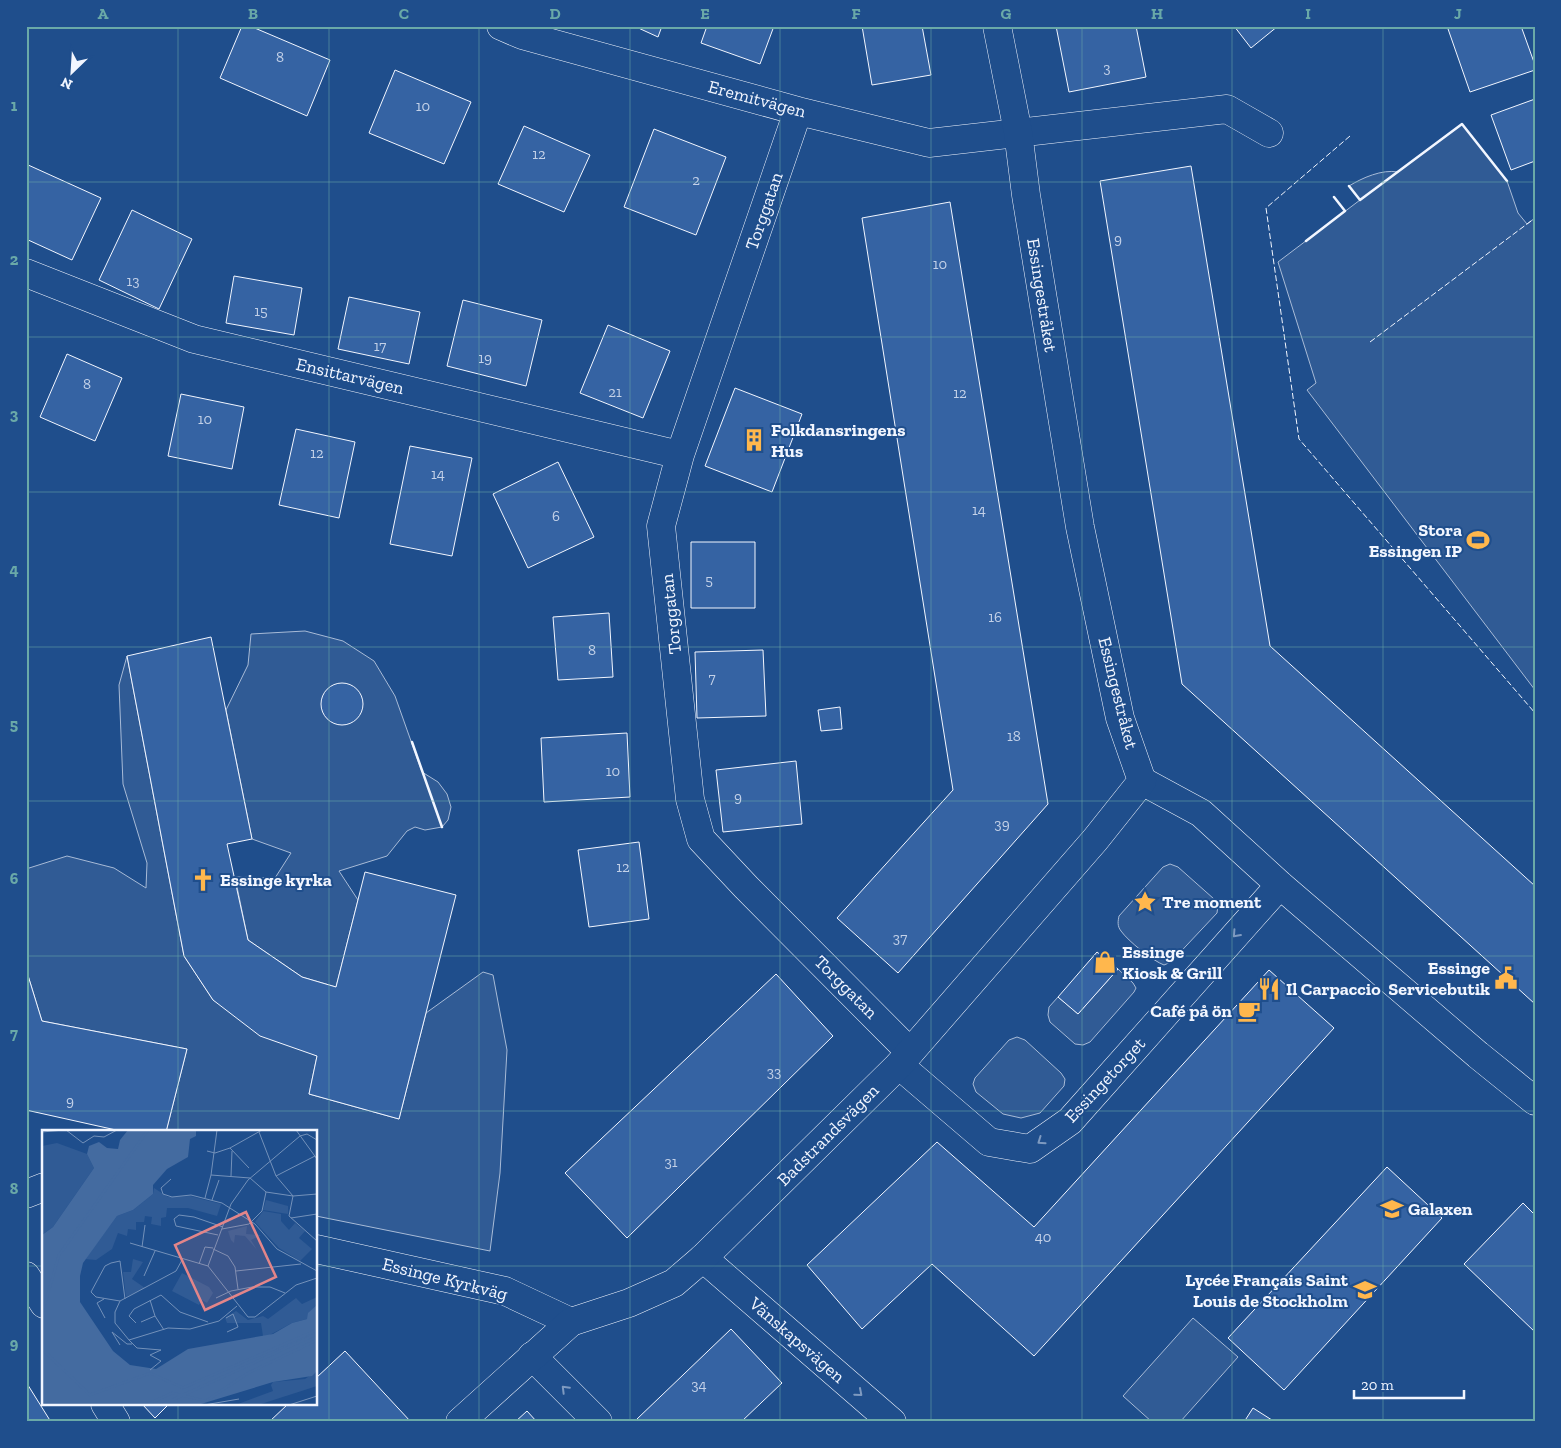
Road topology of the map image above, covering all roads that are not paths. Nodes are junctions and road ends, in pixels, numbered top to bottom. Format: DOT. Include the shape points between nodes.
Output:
graph roads {
  1 [pos="501,26"];
  2 [pos="997,26"];
  3 [pos="798,111"];
  4 [pos="1018,132"];
  5 [pos="1269,133"];
  6 [pos="26,273"];
  7 [pos="680,455"];
  8 [pos="1142,781"];
  9 [pos="1280,885"];
  10 [pos="905,1058"];
  11 [pos="1535,1101"];
  12 [pos="42,1188"];
  13 [pos="26,1194"];
  14 [pos="318,1249"];
  15 [pos="703,1258"];
  16 [pos="26,1276"];
  17 [pos="42,1301"];
  18 [pos="571,1322"];
  19 [pos="532,1356"];
  20 [pos="106,1406"];
  21 [pos="116,1422"];
  22 [pos="460,1422"];
  23 [pos="598,1422"];
  24 [pos="892,1422"];
  1 -- 3 [label="street, Eremitvägen" via="522,35"];
  2 -- 4 [label="street, Essingestråket"];
  3 -- 4 [label="street, Eremitvägen" via="929,143"];
  3 -- 7 [label="street, Torggatan"];
  4 -- 5 [label="street" via="1227,109"];
  4 -- 8 [label="street, Essingestråket" via="1080,527 1120,718"];
  6 -- 7 [label="street, Ensittarvägen" via="194,339"];
  7 -- 10 [label="street, Torggatan" via="661,526 690,799 701,839"];
  8 -- 9 [label="street" via="1201,813"];
  8 -- 10 [label="street, Badstrandsvägen" via="1095,840"];
  9 -- 10 [label="street, Essingetorget, one-way" via="1070,1121 1030,1149 989,1142"];
  9 -- 11 [label="street"];
  10 -- 15 [label="street, Badstrandsvägen"];
  12 -- 13 [label="street"];
  14 -- 18 [label="street, Essinge Kyrkväg" via="505,1292"];
  15 -- 18 [label="street, Badstrandsvägen" via="674,1283 629,1303"];
  15 -- 24 [label="street, Vänskapsvägen, one-way"];
  16 -- 17 [label="street"];
  18 -- 19 [label="street, Badstrandsvägen"];
  19 -- 22 [label="street, Badstrandsvägen"];
  23 -- 19 [label="street, one-way"];
  20 -- 21 [label="street"];
}
